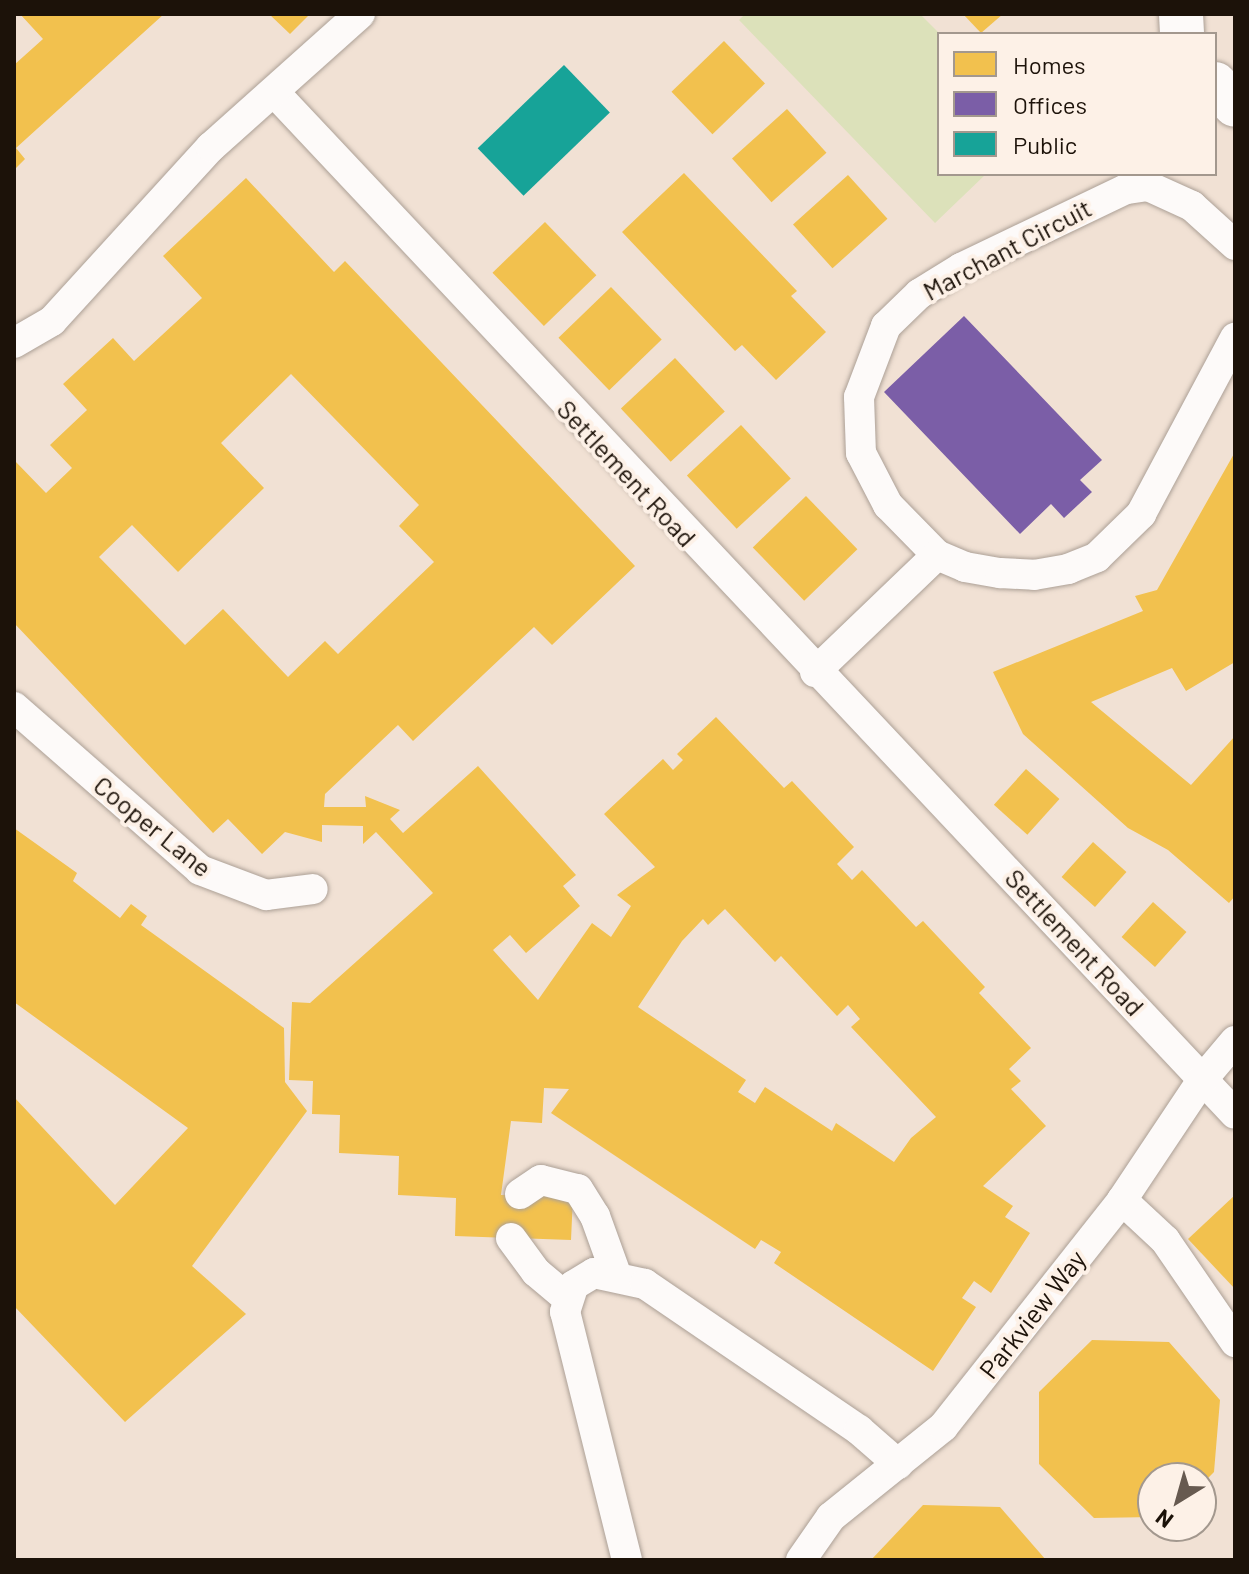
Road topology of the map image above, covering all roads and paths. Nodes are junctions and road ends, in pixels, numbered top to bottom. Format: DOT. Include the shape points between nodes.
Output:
graph roads {
  1 [pos="360,14"];
  2 [pos="1217,86"];
  3 [pos="275,93"];
  4 [pos="1235,105"];
  5 [pos="1224,212"];
  6 [pos="1235,245"];
  7 [pos="1235,338"];
  8 [pos="14,343"];
  9 [pos="937,555"];
  10 [pos="815,672"];
  11 [pos="14,707"];
  12 [pos="313,889"];
  13 [pos="1235,1041"];
  14 [pos="1202,1080"];
  15 [pos="1235,1114"];
  16 [pos="520,1194"];
  17 [pos="1122,1200"];
  18 [pos="511,1238"];
  19 [pos="616,1274"];
  20 [pos="567,1298"];
  21 [pos="1235,1342"];
  22 [pos="898,1464"];
  23 [pos="627,1560"];
  24 [pos="801,1560"];
  1 -- 3 [label="lane"];
  2 -- 4 [label="street"];
  3 -- 8 [label="lane" via="152,206 52,321"];
  3 -- 10 [label="lane, Settlement Road"];
  5 -- 6 [label="lane, Marchant Circuit"];
  5 -- 9 [label="lane, Marchant Circuit" via="1148,186 1126,189 961,268 919,294 886,326 859,397 861,453 888,505"];
  7 -- 9 [label="lane, Marchant Circuit" via="1141,514 1097,557 1034,575 965,567"];
  9 -- 10 [label="lane"];
  10 -- 14 [label="lane, Settlement Road"];
  11 -- 12 [label="lane, Cooper Lane" via="200,870 266,895"];
  13 -- 14 [label="lane, Parkview Way"];
  14 -- 15 [label="lane, Settlement Road"];
  14 -- 17 [label="lane, Parkview Way"];
  16 -- 19 [label="lane" via="541,1180 578,1189 595,1216"];
  17 -- 21 [label="lane" via="1165,1240"];
  17 -- 22 [label="lane, Parkview Way" via="943,1427"];
  18 -- 20 [label="lane" via="536,1272"];
  19 -- 20 [label="lane" via="583,1277"];
  19 -- 22 [label="lane" via="645,1284 859,1430"];
  20 -- 23 [label="lane" via="568,1329"];
  22 -- 24 [label="lane, Parkview Way" via="831,1517"];
}
